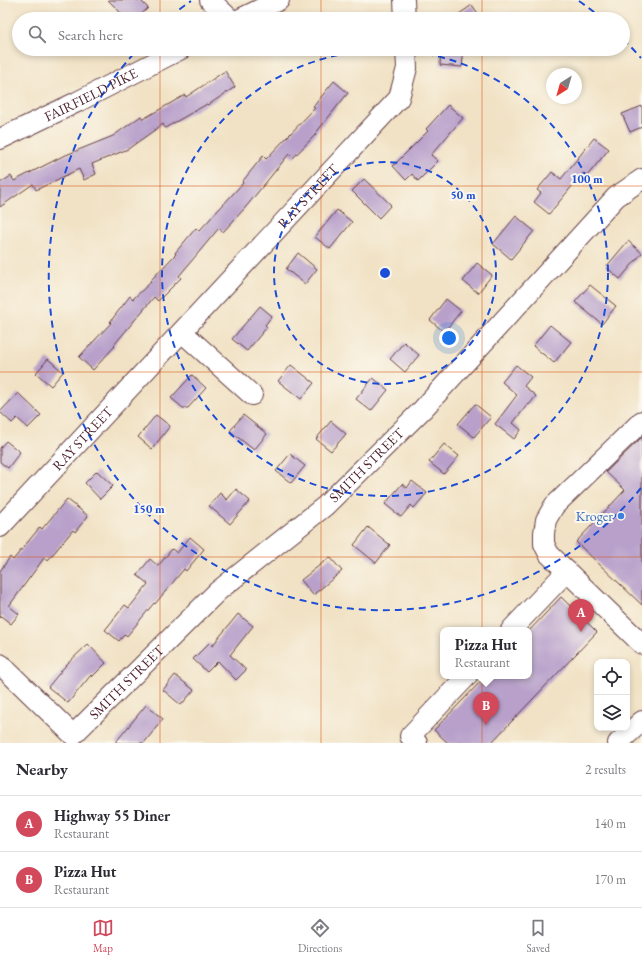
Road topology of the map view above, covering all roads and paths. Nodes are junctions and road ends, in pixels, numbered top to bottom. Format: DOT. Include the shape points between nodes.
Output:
graph roads {
  1 [pos="210,0"];
  2 [pos="278,0"];
  3 [pos="404,0"];
  4 [pos="223,12"];
  5 [pos="254,12"];
  6 [pos="405,12"];
  7 [pos="167,56"];
  8 [pos="406,56"];
  9 [pos="0,139"];
  10 [pos="642,178"];
  11 [pos="182,332"];
  12 [pos="252,395"];
  13 [pos="642,421"];
  14 [pos="0,527"];
  15 [pos="567,571"];
  16 [pos="514,627"];
  17 [pos="642,644"];
  18 [pos="0,664"];
  19 [pos="464,679"];
  20 [pos="642,721"];
  21 [pos="625,740"];
  22 [pos="417,743"];
  1 -- 4 [label="street"];
  2 -- 5 [label="street"];
  3 -- 6 [label="street"];
  7 -- 9 [label="street, FAIRFIELD PIKE"];
  8 -- 11 [label="street, RAY STREET" via="399,98"];
  10 -- 18 [label="street, SMITH STREET" via="616,197 423,409 325,506 218,591 73,735"];
  11 -- 12 [label="street"];
  11 -- 14 [label="street, RAY STREET"];
  13 -- 15 [label="street" via="554,506 546,520 544,544 549,554"];
  15 -- 16 [label="street"];
  15 -- 17 [label="street"];
  19 -- 22 [label="street" via="410,736"];
  20 -- 21 [label="street"];
}
